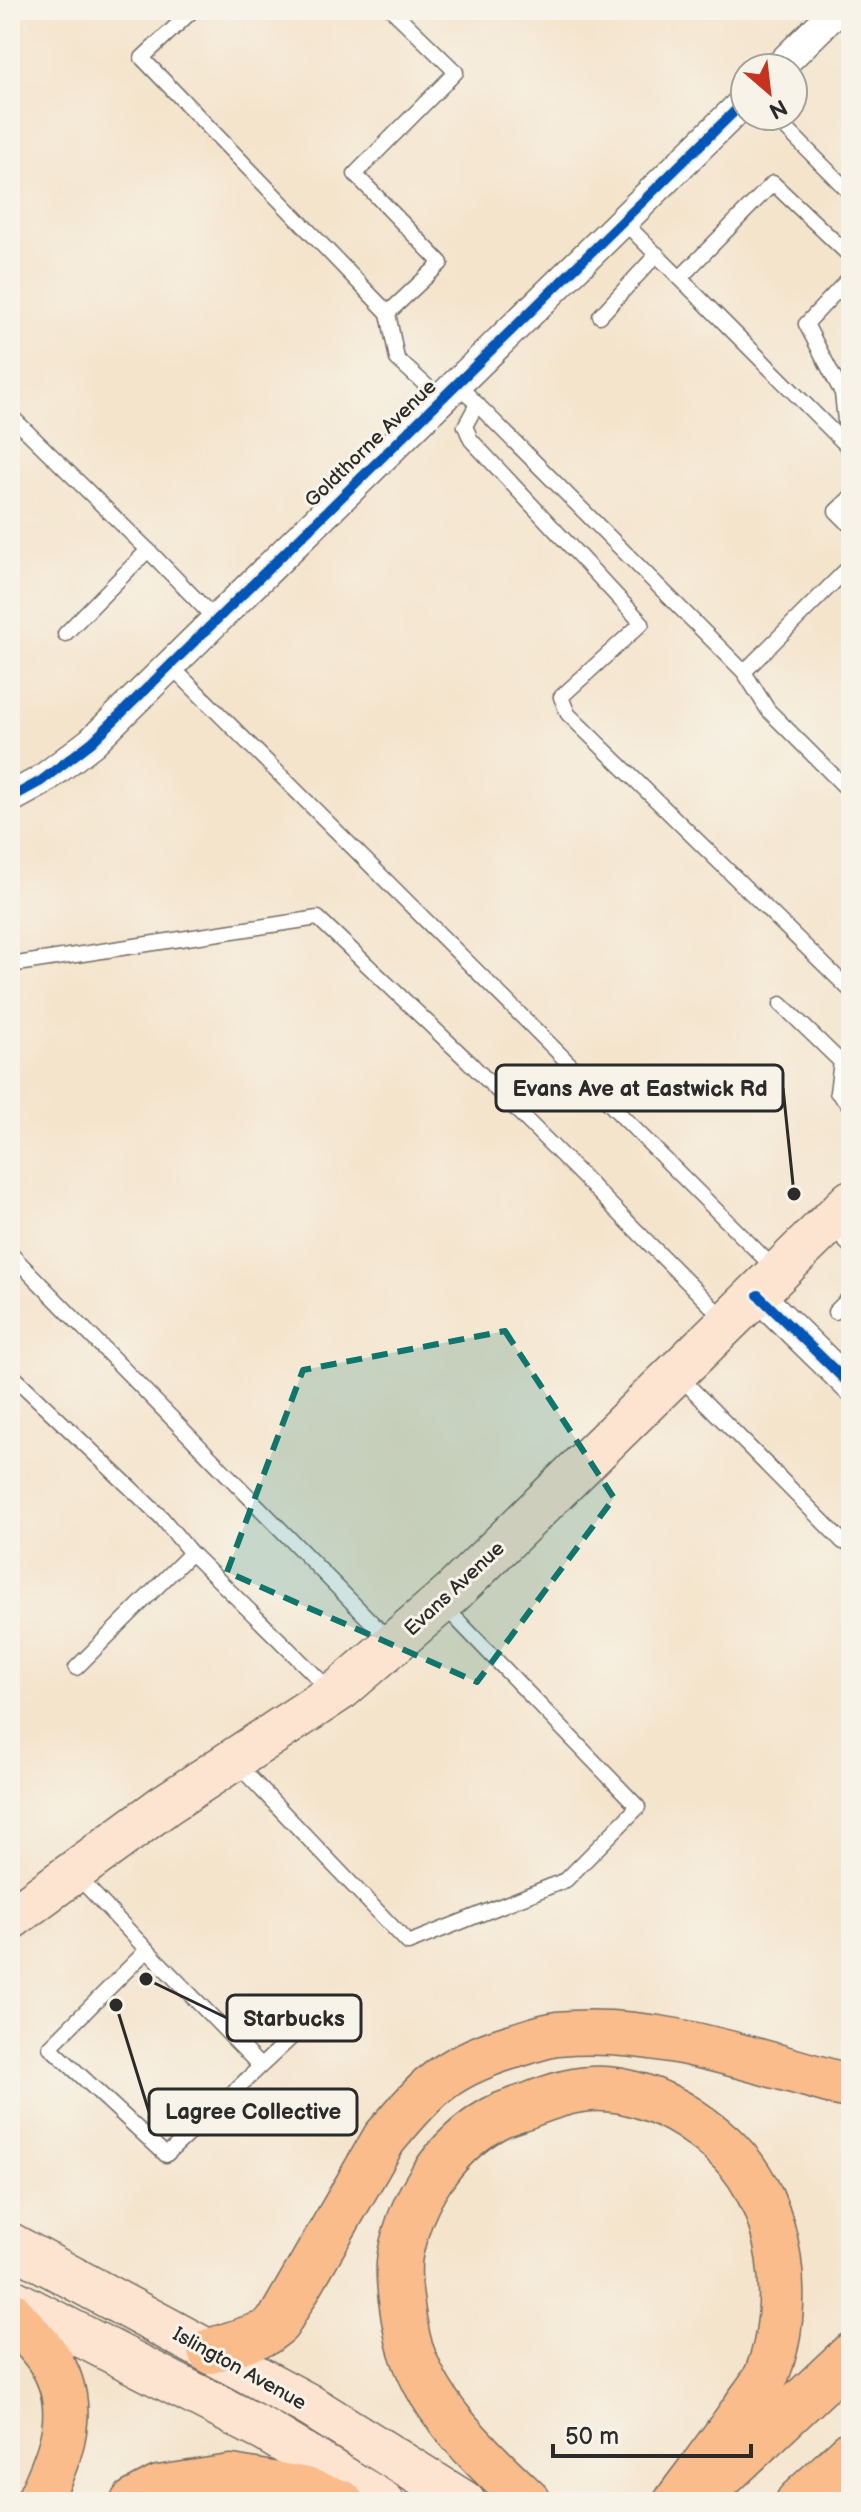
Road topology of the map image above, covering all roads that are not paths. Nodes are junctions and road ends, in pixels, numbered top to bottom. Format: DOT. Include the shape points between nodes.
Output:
graph roads {
  1 [pos="193,10"];
  2 [pos="392,10"];
  3 [pos="837,10"];
  4 [pos="794,52"];
  5 [pos="729,117"];
  6 [pos="790,132"];
  7 [pos="851,194"];
  8 [pos="624,222"];
  9 [pos="657,254"];
  10 [pos="851,257"];
  11 [pos="851,276"];
  12 [pos="680,278"];
  13 [pos="388,313"];
  14 [pos="600,316"];
  15 [pos="458,395"];
  16 [pos="10,415"];
  17 [pos="850,449"];
  18 [pos="851,497"];
  19 [pos="851,526"];
  20 [pos="148,550"];
  21 [pos="851,565"];
  22 [pos="216,620"];
  23 [pos="65,634"];
  24 [pos="170,665"];
  25 [pos="744,672"];
  26 [pos="851,793"];
  27 [pos="10,798"];
  28 [pos="10,965"];
  29 [pos="851,991"];
  30 [pos="781,1004"];
  31 [pos="851,1106"];
  32 [pos="843,1224"];
  33 [pos="10,1253"];
  34 [pos="769,1284"];
  35 [pos="851,1296"];
  36 [pos="835,1312"];
  37 [pos="728,1323"];
  38 [pos="10,1373"];
  39 [pos="677,1374"];
  40 [pos="851,1386"];
  41 [pos="843,1542"];
  42 [pos="191,1553"];
  43 [pos="441,1603"];
  44 [pos="393,1644"];
  45 [pos="76,1668"];
  46 [pos="333,1693"];
  47 [pos="234,1760"];
  48 [pos="73,1872"];
  49 [pos="10,1919"];
  50 [pos="147,1950"];
  51 [pos="309,2021"];
  52 [pos="260,2066"];
  53 [pos="851,2087"];
  54 [pos="10,2244"];
  55 [pos="10,2299"];
  56 [pos="10,2313"];
  57 [pos="210,2351"];
  58 [pos="851,2355"];
  59 [pos="851,2453"];
  60 [pos="38,2502"];
  61 [pos="133,2502"];
  62 [pos="341,2502"];
  63 [pos="383,2502"];
  64 [pos="464,2502"];
  65 [pos="529,2502"];
  66 [pos="676,2502"];
  67 [pos="694,2502"];
  68 [pos="798,2502"];
  1 -- 13 [label="lane" via="142,58"];
  2 -- 13 [label="lane" via="456,72 355,174 441,263"];
  3 -- 4 [label="street"];
  5 -- 8 [label="street, Goldthorne Avenue"];
  6 -- 7 [label="lane"];
  8 -- 9 [label="lane"];
  8 -- 15 [label="street, Goldthorne Avenue"];
  9 -- 12 [label="lane"];
  9 -- 14 [label="lane"];
  10 -- 12 [label="lane" via="773,183"];
  11 -- 17 [label="lane" via="806,324 842,393"];
  12 -- 17 [label="lane"];
  13 -- 15 [label="lane" via="397,359"];
  15 -- 22 [label="street, Goldthorne Avenue"];
  15 -- 25 [label="lane"];
  15 -- 29 [label="lane" via="471,440 642,623 561,697 568,714"];
  16 -- 20 [label="lane"];
  18 -- 19 [label="lane" via="836,511"];
  20 -- 22 [label="lane"];
  20 -- 23 [label="lane"];
  21 -- 25 [label="lane"];
  22 -- 24 [label="street, Goldthorne Avenue"];
  24 -- 27 [label="street, Goldthorne Avenue" via="92,742"];
  24 -- 34 [label="lane"];
  25 -- 26 [label="lane" via="768,710"];
  28 -- 37 [label="lane" via="318,918"];
  30 -- 31 [label="lane" via="841,1062 837,1092"];
  32 -- 34 [label="main road, Evans Avenue"];
  33 -- 44 [label="lane"];
  34 -- 37 [label="main road, Evans Avenue"];
  34 -- 40 [label="street"];
  35 -- 36 [label="lane"];
  37 -- 39 [label="main road, Evans Avenue"];
  38 -- 42 [label="lane" via="162,1518"];
  39 -- 41 [label="lane"];
  39 -- 43 [label="main road, Evans Avenue"];
  42 -- 45 [label="lane"];
  42 -- 46 [label="lane"];
  43 -- 44 [label="main road, Evans Avenue"];
  43 -- 47 [label="lane" via="638,1807 566,1880 408,1943"];
  44 -- 46 [label="main road, Evans Avenue"];
  46 -- 47 [label="main road, Evans Avenue"];
  47 -- 48 [label="main road, Evans Avenue"];
  48 -- 49 [label="main road, Evans Avenue"];
  48 -- 50 [label="lane"];
  50 -- 52 [label="lane"];
  50 -- 52 [label="lane" via="50,2047 166,2155"];
  51 -- 52 [label="lane"];
  53 -- 57 [label="highway" via="701,2045 637,2035 554,2034 493,2052 436,2084 384,2139 278,2323 265,2333"];
  54 -- 57 [label="main road, Islington Avenue"];
  55 -- 63 [label="main road" via="266,2431"];
  56 -- 60 [label="highway" via="46,2355 65,2401 57,2463"];
  57 -- 64 [label="main road, Islington Avenue" via="307,2404"];
  58 -- 67 [label="highway"];
  59 -- 68 [label="highway"];
  61 -- 62 [label="highway" via="159,2488 231,2477"];
  65 -- 66 [label="highway" via="457,2429 427,2384 408,2340 400,2257 413,2212 433,2173 461,2141 494,2119 551,2096 592,2089 668,2105 700,2126 732,2153 773,2227 782,2317 767,2375"];
}
